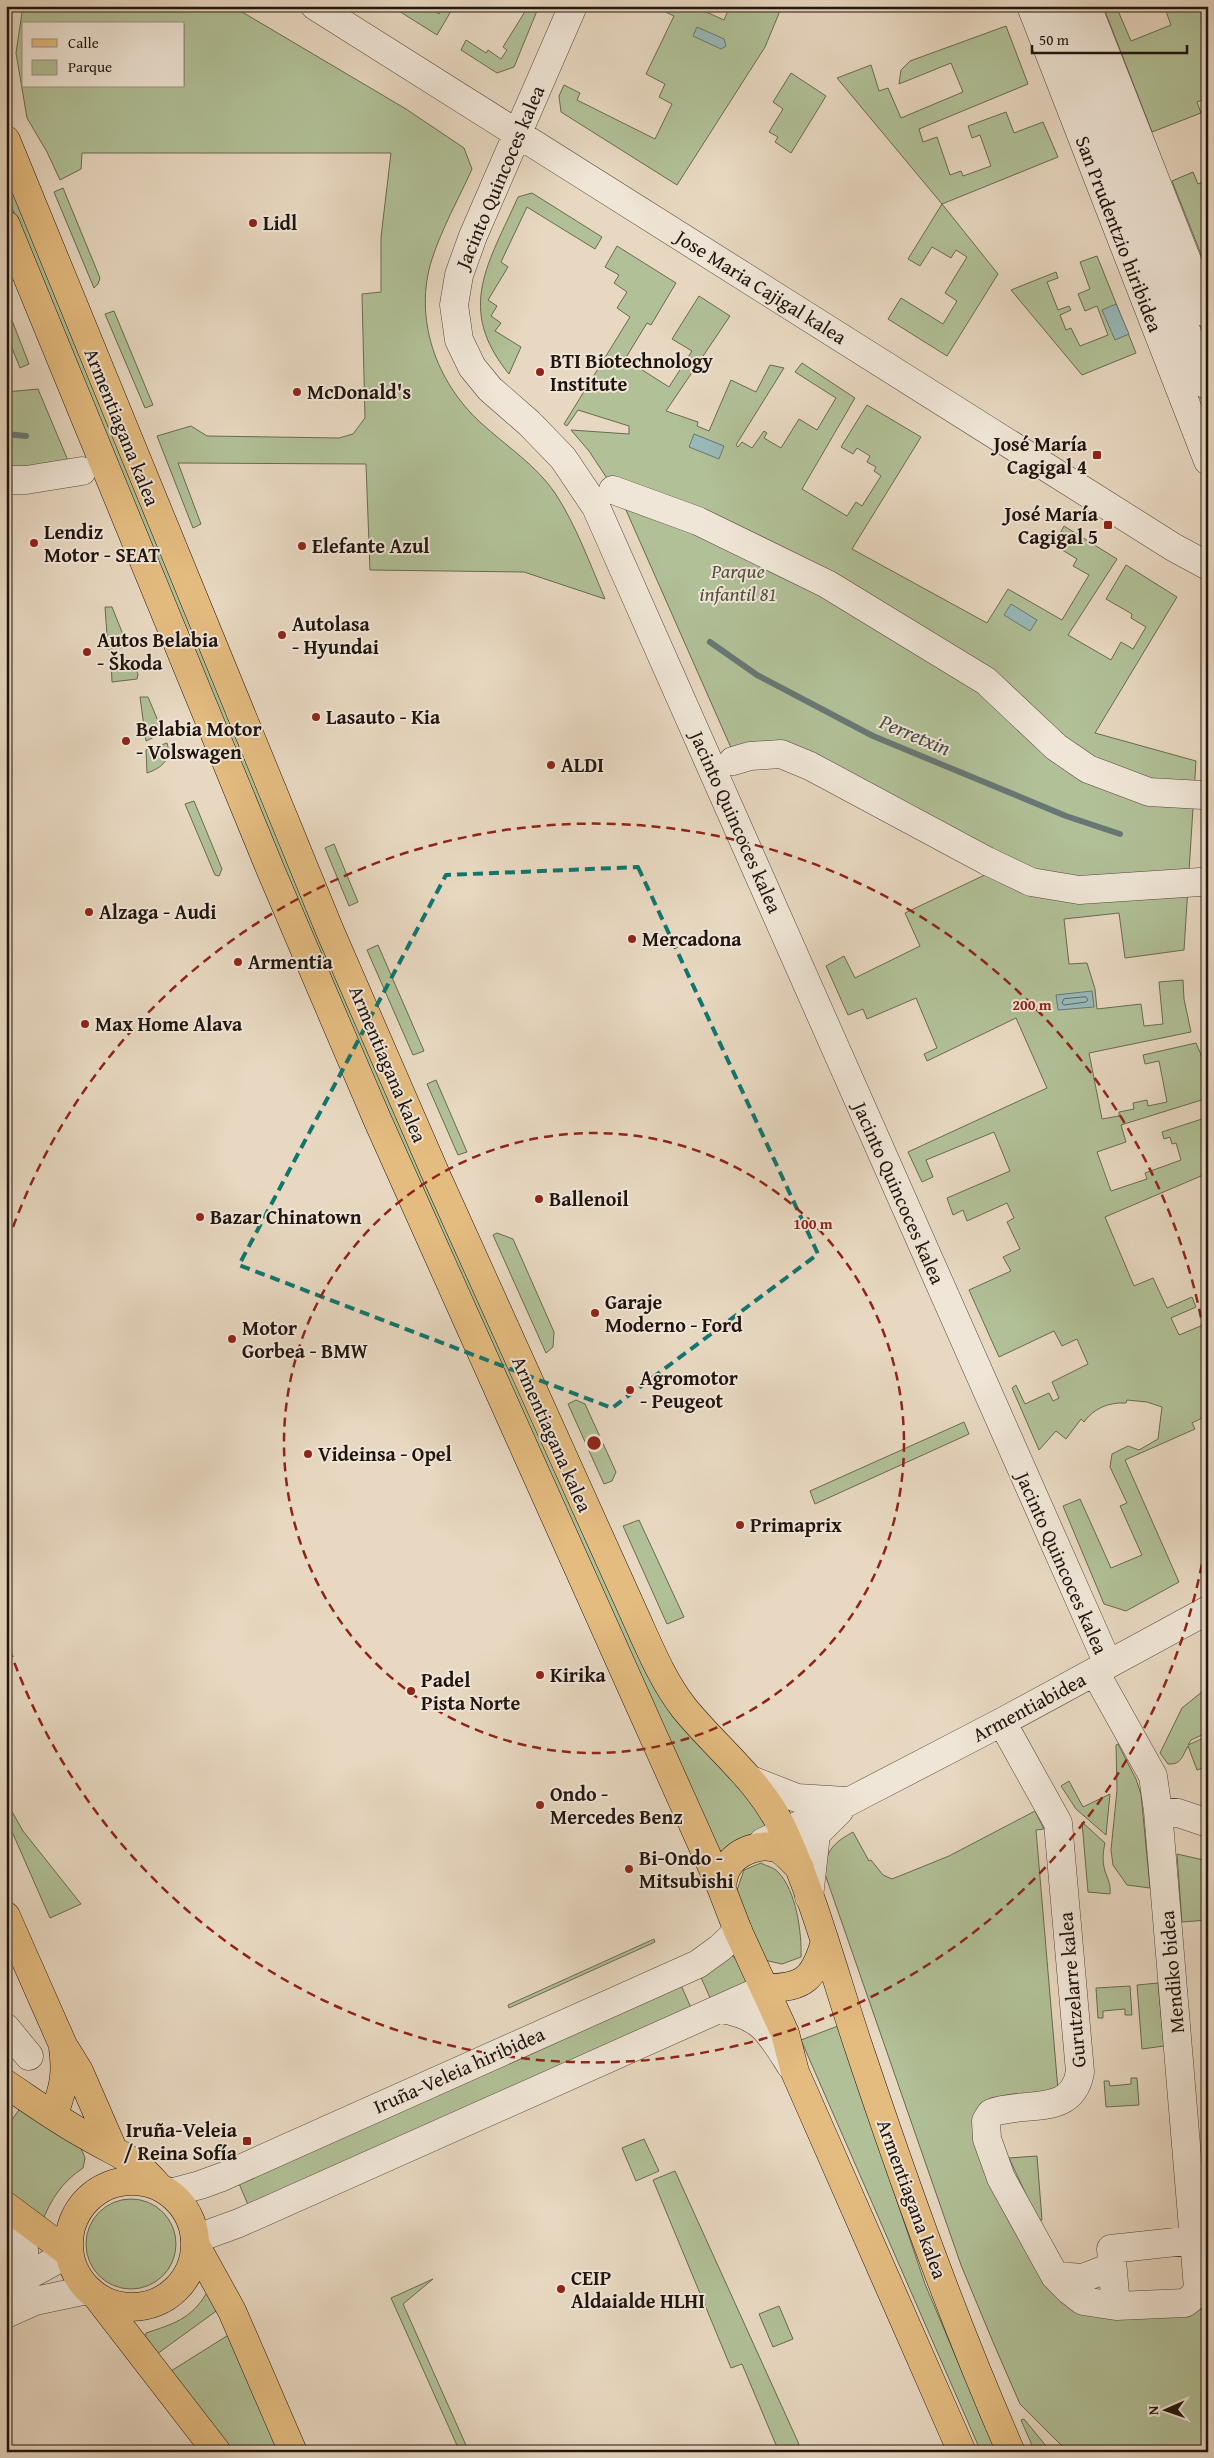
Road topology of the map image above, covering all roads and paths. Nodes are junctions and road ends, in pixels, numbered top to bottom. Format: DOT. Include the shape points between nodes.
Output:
graph roads {
  1 [pos="315,6"];
  2 [pos="574,6"];
  3 [pos="1031,6"];
  4 [pos="1059,6"];
  5 [pos="1087,6"];
  6 [pos="517,133"];
  7 [pos="6,140"];
  8 [pos="6,225"];
  9 [pos="1208,314"];
  10 [pos="1208,386"];
  11 [pos="1208,461"];
  12 [pos="82,471"];
  13 [pos="6,480"];
  14 [pos="613,490"];
  15 [pos="1208,566"];
  16 [pos="733,761"];
  17 [pos="1202,795"];
  18 [pos="1200,882"];
  19 [pos="1208,1610"];
  20 [pos="1101,1668"];
  21 [pos="1002,1722"];
  22 [pos="751,1780"];
  23 [pos="848,1802"];
  24 [pos="1158,1810"];
  25 [pos="1208,1824"];
  26 [pos="785,1831"];
  27 [pos="750,1849"];
  28 [pos="800,1868"];
  29 [pos="721,1887"];
  30 [pos="809,1897"];
  31 [pos="6,1916"];
  32 [pos="738,1931"];
  33 [pos="825,1942"];
  34 [pos="766,1988"];
  35 [pos="720,2009"];
  36 [pos="6,2028"];
  37 [pos="63,2045"];
  38 [pos="28,2056"];
  39 [pos="795,2072"];
  40 [pos="6,2084"];
  41 [pos="54,2114"];
  42 [pos="87,2137"];
  43 [pos="113,2149"];
  44 [pos="164,2189"];
  45 [pos="96,2191"];
  46 [pos="8,2208"];
  47 [pos="1194,2240"];
  48 [pos="195,2242"];
  49 [pos="69,2253"];
  50 [pos="1111,2266"];
  51 [pos="1055,2276"];
  52 [pos="12,2284"];
  53 [pos="93,2294"];
  54 [pos="1116,2306"];
  55 [pos="6,2314"];
  56 [pos="217,2452"];
  57 [pos="293,2452"];
  58 [pos="962,2452"];
  59 [pos="1011,2452"];
  1 -- 6 [label="street, Jose Maria Cajigal kalea"];
  2 -- 6 [label="street, Jacinto Quincoces kalea"];
  3 -- 11 [label="street, San Prudentzio hiribidea"];
  4 -- 10 [label="street, San Prudentzio hiribidea"];
  5 -- 9 [label="street"];
  6 -- 15 [label="street, Jose Maria Cajigal kalea"];
  6 -- 20 [label="street, Jacinto Quincoces kalea" via="459,275 454,305 459,340 472,367 490,389 563,458 596,507"];
  7 -- 22 [label="main road, Armentiagana kalea" via="330,931 541,1409 658,1666 683,1706"];
  8 -- 29 [label="main road, Armentiagana kalea" via="267,862 369,1101"];
  12 -- 13 [label="street"];
  14 -- 17 [label="street" via="698,521 826,584 986,681 1056,747 1088,769 1149,792"];
  16 -- 18 [label="street" via="781,754 810,766 1031,882 1079,890"];
  19 -- 20 [label="street, Armentiabidea"];
  20 -- 21 [label="street, Armentiabidea"];
  20 -- 24 [label="street, Mendiko bidea" via="1153,1776"];
  21 -- 23 [label="street, Armentiabidea"];
  21 -- 51 [label="street, Gurutzelarre kalea" via="1058,1823 1080,2072 1072,2095 1062,2101 1004,2108 991,2113 986,2122 987,2139 1002,2178"];
  22 -- 23 [label="street" via="797,1798"];
  22 -- 26 [label="main road, Armentiagana kalea"];
  23 -- 26 [label="street, Armentiabidea"];
  23 -- 30 [label="street, Armentiabidea" via="816,1834"];
  24 -- 25 [label="street" via="1178,1813"];
  24 -- 47 [label="street, Mendiko bidea"];
  26 -- 27 [label="street, Armentiabidea"];
  26 -- 28 [label="main road, Armentiagana kalea"];
  27 -- 28 [label="main road" via="766,1847 780,1850"];
  27 -- 29 [label="main road" via="726,1868"];
  28 -- 30 [label="main road, Armentiagana kalea"];
  29 -- 32 [label="main road, Armentiagana kalea"];
  30 -- 33 [label="main road, Armentiagana kalea"];
  31 -- 37 [label="main road"];
  32 -- 34 [label="main road, Armentiagana kalea"];
  32 -- 44 [label="street, Iruña-Veleia hiribidea" via="698,1964 222,2177 200,2186"];
  33 -- 34 [label="main road" via="817,1967 800,1983 784,1988"];
  33 -- 59 [label="main road, Armentiagana kalea" via="900,2171"];
  34 -- 35 [label="street"];
  34 -- 39 [label="main road, Armentiagana kalea" via="785,2033"];
  35 -- 39 [label="street" via="752,2017 773,2038"];
  35 -- 48 [label="street"];
  36 -- 38 [label="street"];
  37 -- 41 [label="main road" via="66,2070"];
  37 -- 43 [label="main road" via="79,2072"];
  39 -- 58 [label="main road, Armentiagana kalea"];
  40 -- 41 [label="main road"];
  41 -- 42 [label="main road"];
  42 -- 43 [label="main road"];
  42 -- 45 [label="main road" via="96,2159"];
  43 -- 44 [label="main road" via="144,2169"];
  44 -- 45 [label="main road" via="143,2181 127,2180"];
  44 -- 48 [label="main road" via="183,2206 192,2222"];
  45 -- 49 [label="main road" via="74,2218"];
  46 -- 49 [label="main road"];
  46 -- 52 [label="street" via="24,2245 24,2267"];
  47 -- 50 [label="street" via="1112,2249"];
  47 -- 54 [label="street, Mendiko bidea" via="1198,2288 1194,2296 1185,2302"];
  48 -- 53 [label="main road" via="192,2266 180,2285 163,2300 142,2307 119,2306"];
  48 -- 57 [label="main road" via="232,2311"];
  49 -- 52 [label="street"];
  49 -- 53 [label="main road" via="75,2273"];
  50 -- 51 [label="street" via="1083,2278"];
  50 -- 54 [label="street"];
  51 -- 54 [label="street" via="1083,2301"];
  53 -- 55 [label="street" via="35,2301"];
  53 -- 56 [label="main road"];
}
